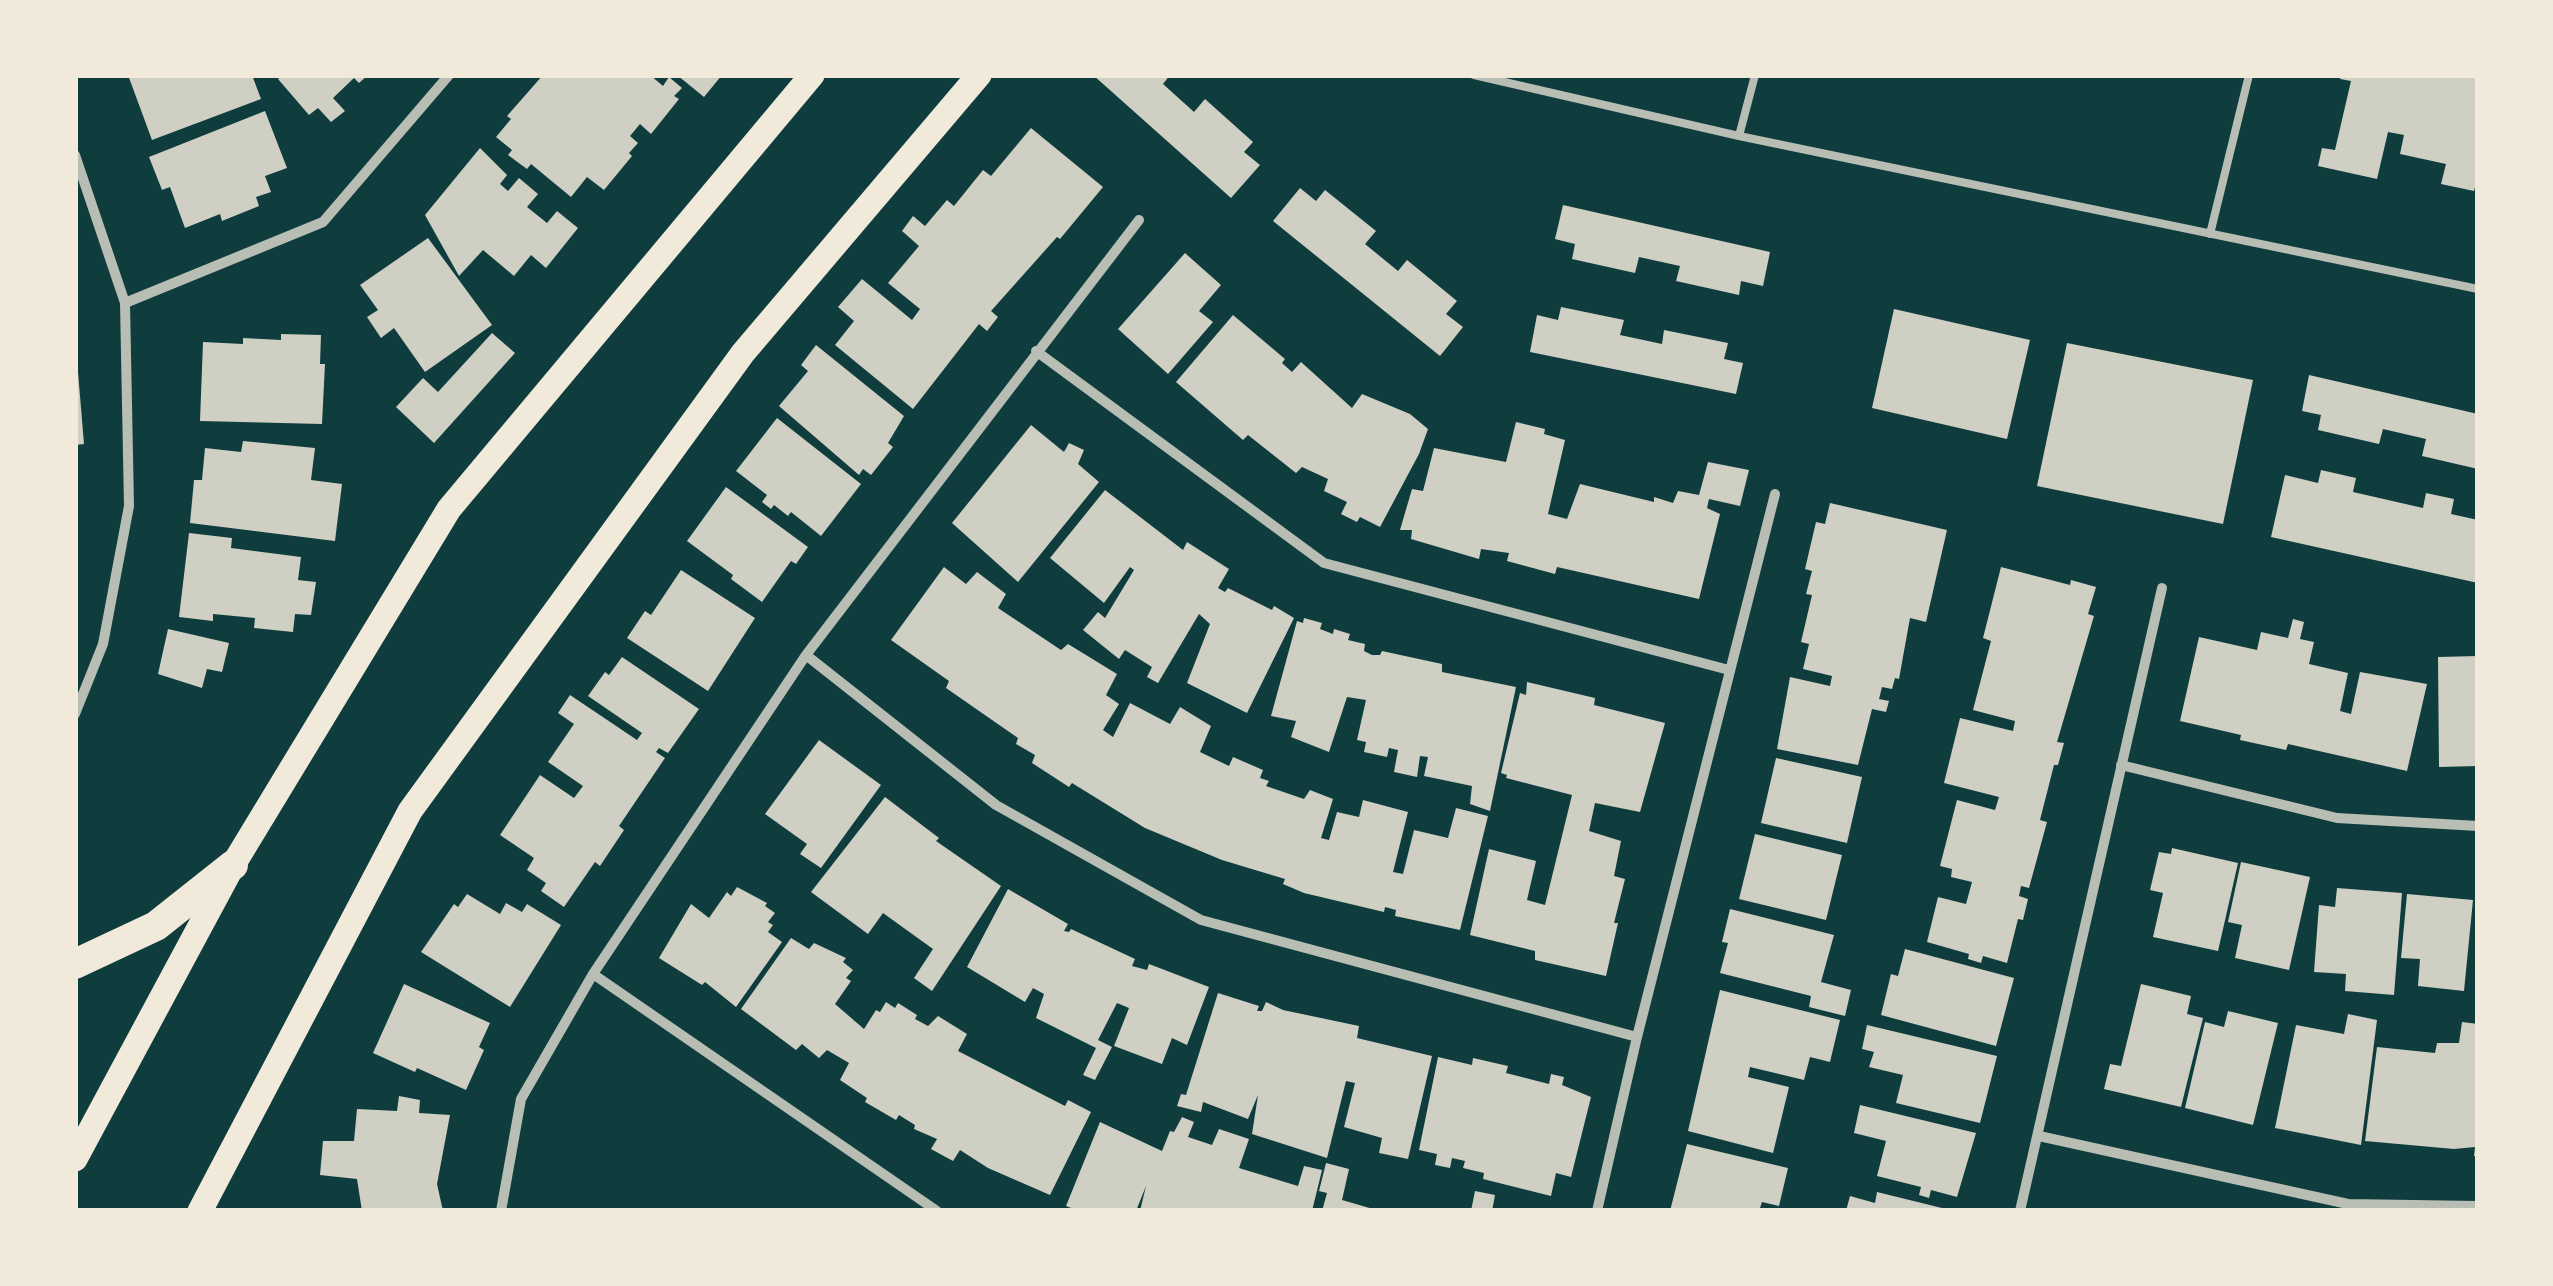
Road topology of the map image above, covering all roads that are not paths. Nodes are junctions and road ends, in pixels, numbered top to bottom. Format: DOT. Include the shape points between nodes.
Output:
graph roads {
  1 [pos="449,75"];
  2 [pos="812,75"];
  3 [pos="979,75"];
  4 [pos="1474,75"];
  5 [pos="1755,75"];
  6 [pos="2249,75"];
  7 [pos="1739,136"];
  8 [pos="75,155"];
  9 [pos="1139,220"];
  10 [pos="2210,234"];
  11 [pos="2478,289"];
  12 [pos="126,303"];
  13 [pos="1036,351"];
  14 [pos="1775,494"];
  15 [pos="2162,588"];
  16 [pos="806,654"];
  17 [pos="1729,670"];
  18 [pos="75,714"];
  19 [pos="2121,765"];
  20 [pos="2478,826"];
  21 [pos="233,865"];
  22 [pos="75,964"];
  23 [pos="593,974"];
  24 [pos="1637,1037"];
  25 [pos="2038,1136"];
  26 [pos="75,1159"];
  27 [pos="2478,1206"];
  28 [pos="200,1211"];
  29 [pos="501,1211"];
  30 [pos="938,1211"];
  31 [pos="1597,1211"];
  32 [pos="2020,1211"];
  1 -- 12 [label="street" via="323,222"];
  2 -- 21 [label="main road" via="449,509"];
  3 -- 28 [label="main road" via="743,353 410,811"];
  4 -- 7 [label="lane"];
  5 -- 7 [label="lane"];
  6 -- 10 [label="lane"];
  7 -- 10 [label="lane"];
  8 -- 12 [label="street"];
  9 -- 13 [label="street"];
  10 -- 11 [label="lane"];
  12 -- 18 [label="street" via="129,506 103,644"];
  13 -- 16 [label="street"];
  13 -- 17 [label="street" via="1324,563"];
  14 -- 17 [label="street"];
  15 -- 19 [label="street"];
  16 -- 23 [label="street"];
  16 -- 24 [label="street" via="996,805 1200,920"];
  17 -- 24 [label="street"];
  19 -- 20 [label="street" via="2337,818"];
  19 -- 25 [label="street"];
  21 -- 22 [label="highway" via="156,926"];
  21 -- 26 [label="main road"];
  23 -- 29 [label="street" via="522,1100"];
  23 -- 30 [label="street"];
  24 -- 31 [label="street"];
  25 -- 27 [label="street" via="2348,1204"];
  25 -- 32 [label="street"];
}
